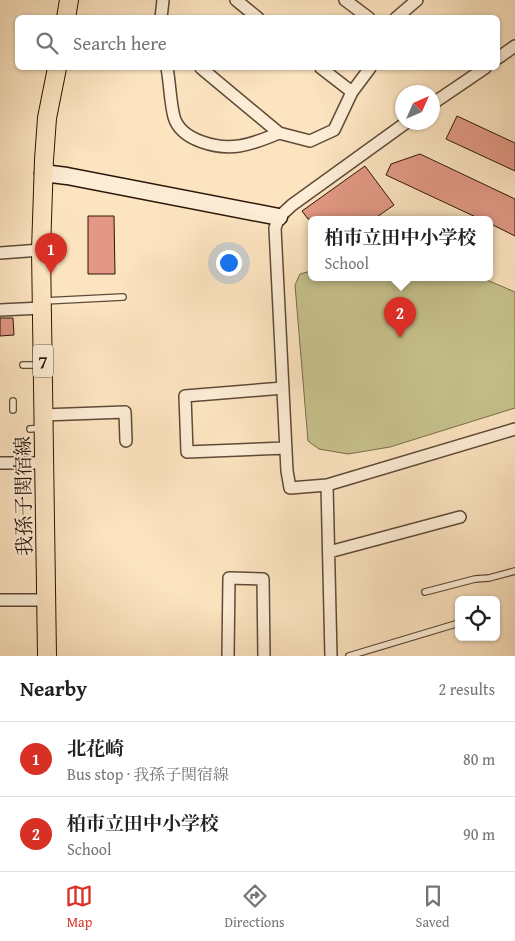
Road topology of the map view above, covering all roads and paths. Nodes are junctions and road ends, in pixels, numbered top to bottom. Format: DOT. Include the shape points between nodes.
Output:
graph roads {
  1 [pos="69,0"];
  2 [pos="163,0"];
  3 [pos="236,0"];
  4 [pos="345,0"];
  5 [pos="416,0"];
  6 [pos="66,15"];
  7 [pos="161,15"];
  8 [pos="254,15"];
  9 [pos="365,15"];
  10 [pos="399,15"];
  11 [pos="515,46"];
  12 [pos="500,57"];
  13 [pos="57,70"];
  14 [pos="167,70"];
  15 [pos="203,70"];
  16 [pos="324,70"];
  17 [pos="368,70"];
  18 [pos="482,70"];
  19 [pos="352,92"];
  20 [pos="440,99"];
  21 [pos="396,130"];
  22 [pos="279,133"];
  23 [pos="43,173"];
  24 [pos="279,217"];
  25 [pos="41,250"];
  26 [pos="0,253"];
  27 [pos="123,298"];
  28 [pos="42,305"];
  29 [pos="0,310"];
  30 [pos="23,365"];
  31 [pos="43,365"];
  32 [pos="283,388"];
  33 [pos="13,401"];
  34 [pos="13,410"];
  35 [pos="39,424"];
  36 [pos="515,430"];
  37 [pos="126,441"];
  38 [pos="286,448"];
  39 [pos="0,463"];
  40 [pos="44,463"];
  41 [pos="327,485"];
  42 [pos="460,517"];
  43 [pos="329,552"];
  44 [pos="515,571"];
  45 [pos="425,592"];
  46 [pos="0,600"];
  47 [pos="46,600"];
  48 [pos="455,624"];
  49 [pos="47,656"];
  50 [pos="228,656"];
  51 [pos="264,656"];
  52 [pos="331,656"];
  53 [pos="349,656"];
  1 -- 6 [label="main road"];
  2 -- 7 [label="street"];
  3 -- 8 [label="street"];
  4 -- 9 [label="street"];
  5 -- 10 [label="street"];
  11 -- 12 [label="street"];
  13 -- 23 [label="main road, 我孫子関宿線 / 7" via="47,118"];
  14 -- 22 [label="street" via="174,118 185,133 223,146 239,146"];
  15 -- 22 [label="street"];
  16 -- 19 [label="street"];
  17 -- 19 [label="street"];
  18 -- 20 [label="street"];
  19 -- 22 [label="street" via="334,130 310,141"];
  21 -- 24 [label="street"];
  23 -- 24 [label="street"];
  23 -- 25 [label="main road, 我孫子関宿線 / 7"];
  24 -- 32 [label="street" via="276,228"];
  25 -- 26 [label="street"];
  25 -- 28 [label="main road, 我孫子関宿線 / 7"];
  27 -- 28 [label="lane"];
  28 -- 29 [label="street"];
  28 -- 31 [label="main road, 我孫子関宿線 / 7"];
  30 -- 31 [label="lane"];
  31 -- 35 [label="main road, 我孫子関宿線 / 7"];
  32 -- 38 [label="street"];
  32 -- 38 [label="street" via="185,396 187,452"];
  33 -- 34 [label="lane"];
  35 -- 37 [label="street" via="125,412"];
  35 -- 40 [label="main road, 我孫子関宿線 / 7"];
  36 -- 41 [label="street"];
  38 -- 41 [label="street" via="290,488"];
  39 -- 40 [label="street"];
  40 -- 47 [label="main road, 我孫子関宿線 / 7"];
  41 -- 43 [label="street"];
  42 -- 43 [label="street"];
  43 -- 52 [label="street"];
  44 -- 45 [label="lane"];
  46 -- 47 [label="street"];
  47 -- 49 [label="main road, 我孫子関宿線 / 7"];
  48 -- 53 [label="lane"];
  50 -- 51 [label="street" via="229,578 263,579"];
}
